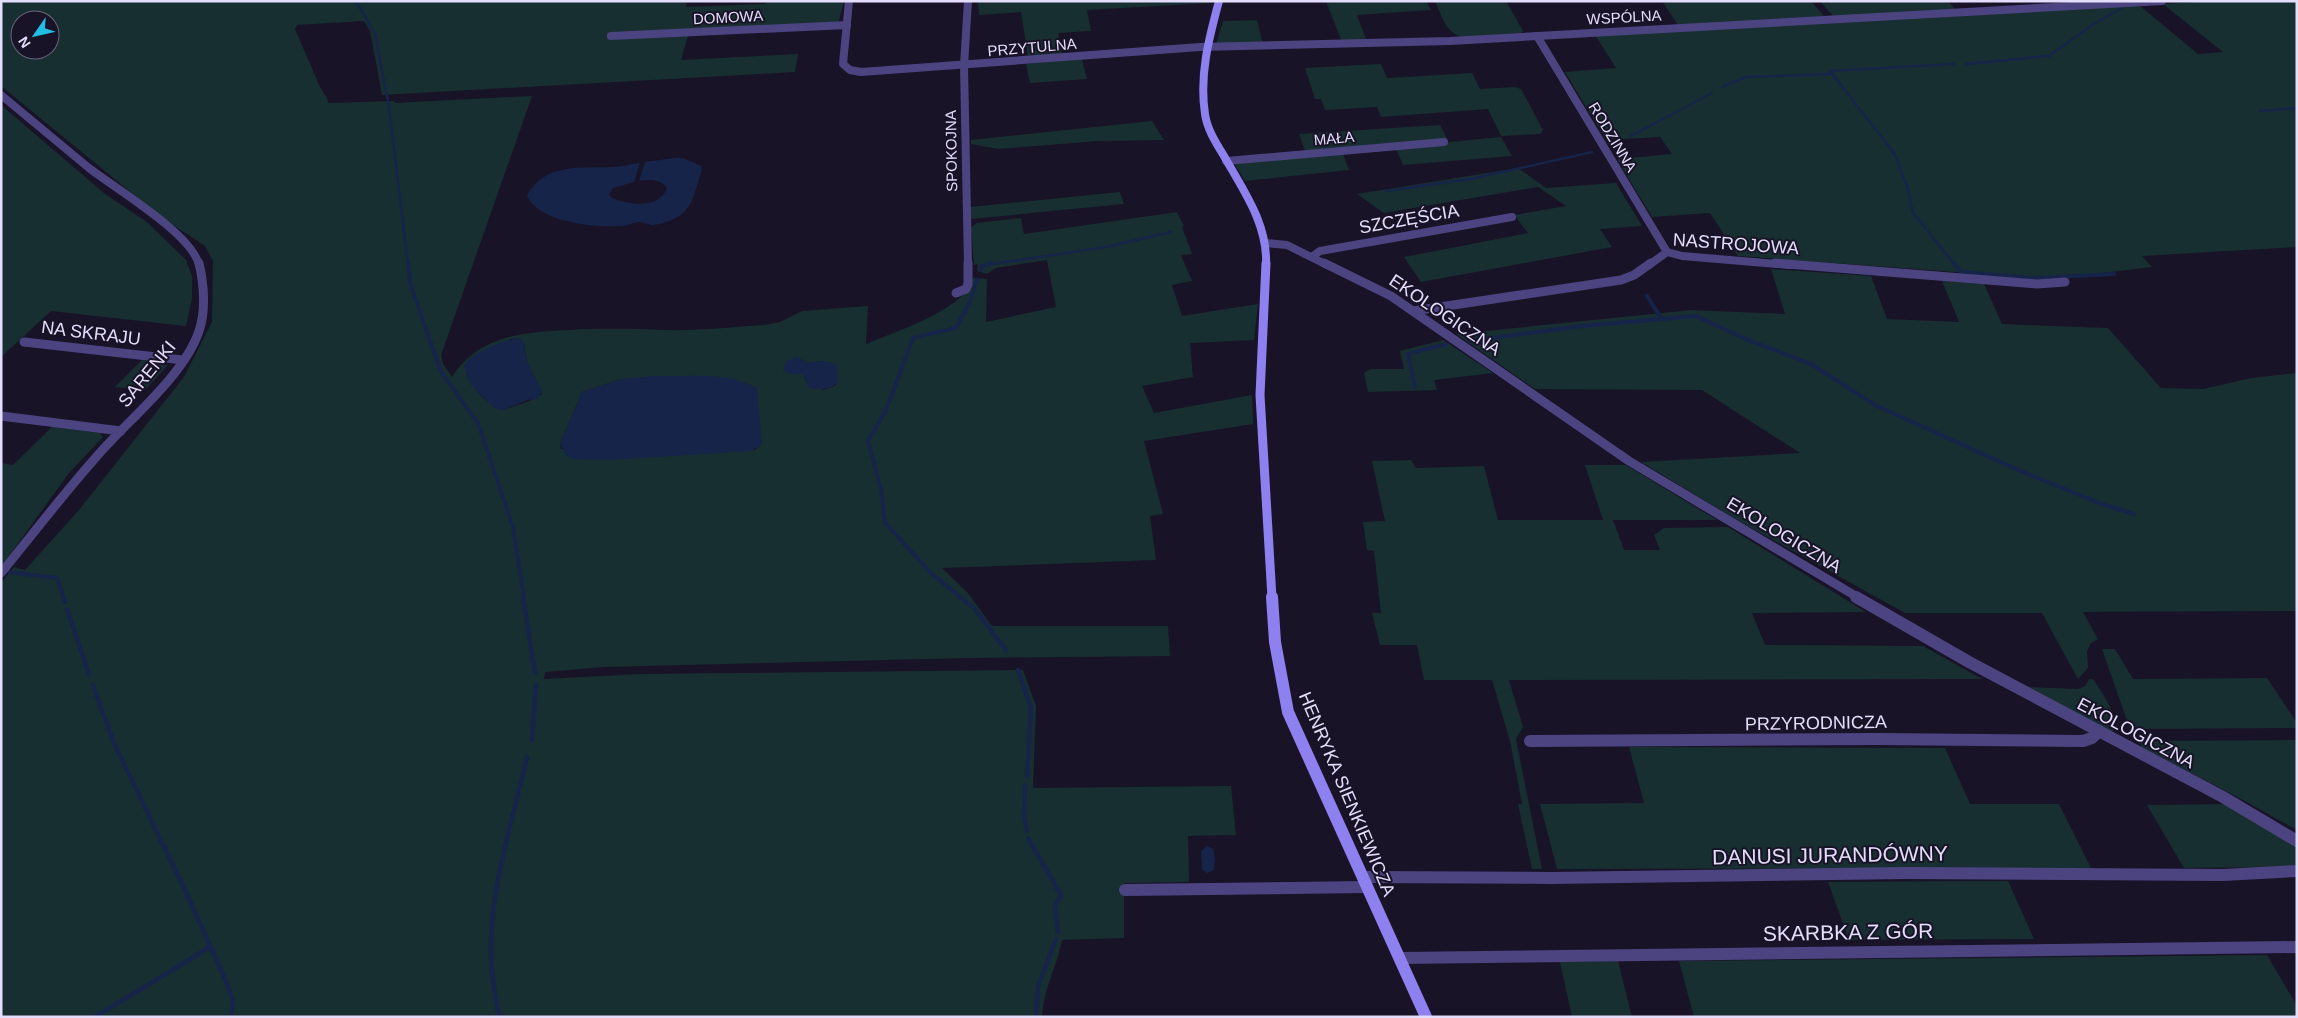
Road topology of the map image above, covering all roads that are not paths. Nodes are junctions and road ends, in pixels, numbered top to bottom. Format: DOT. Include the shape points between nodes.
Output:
graph roads {
  1 [pos="849,1"];
  2 [pos="968,1"];
  3 [pos="1219,1"];
  4 [pos="2162,1"];
  5 [pos="847,25"];
  6 [pos="611,36"];
  7 [pos="1537,36"];
  8 [pos="1206,48"];
  9 [pos="964,66"];
  10 [pos="1,95"];
  11 [pos="1444,142"];
  12 [pos="1226,161"];
  13 [pos="1512,217"];
  14 [pos="1266,243"];
  15 [pos="1666,252"];
  16 [pos="1313,256"];
  17 [pos="2065,282"];
  18 [pos="956,293"];
  19 [pos="1412,310"];
  20 [pos="24,342"];
  21 [pos="183,360"];
  22 [pos="1,416"];
  23 [pos="120,430"];
  24 [pos="1,573"];
  25 [pos="2099,732"];
  26 [pos="1530,741"];
  27 [pos="2297,840"];
  28 [pos="2297,871"];
  29 [pos="1365,882"];
  30 [pos="1125,890"];
  31 [pos="2297,947"];
  32 [pos="1400,958"];
  33 [pos="1426,1017"];
  1 -- 5 [label="street"];
  2 -- 9 [label="street, SPOKOJNA"];
  3 -- 8 [label="street, HENRYKA SIENKIEWICZA"];
  4 -- 7 [label="street, WSPÓLNA"];
  5 -- 6 [label="street, DOMOWA"];
  5 -- 9 [label="street, PRZYTULNA" via="843,64 850,70"];
  7 -- 8 [label="street, WSPÓLNA"];
  7 -- 15 [label="street, RODZINNA"];
  8 -- 9 [label="street, PRZYTULNA"];
  8 -- 12 [label="street, HENRYKA SIENKIEWICZA" via="1205,115"];
  9 -- 18 [label="street, SPOKOJNA" via="968,284 966,289"];
  10 -- 21 [label="street, SARENKI" via="91,169 174,231 197,256 203,312 199,332"];
  11 -- 12 [label="street, MAŁA"];
  12 -- 14 [label="street, HENRYKA SIENKIEWICZA" via="1258,215"];
  13 -- 16 [label="street, SZCZĘŚCIA" via="1320,251"];
  14 -- 16 [label="street, EKOLOGICZNA" via="1287,245"];
  14 -- 29 [label="street, HENRYKA SIENKIEWICZA" via="1260,396 1279,671 1288,712"];
  15 -- 17 [label="street, NASTROJOWA" via="1682,256 2002,282"];
  15 -- 19 [label="street, NASTROJOWA" via="1634,275 1621,280"];
  16 -- 19 [label="street, EKOLOGICZNA"];
  19 -- 25 [label="street, EKOLOGICZNA" via="1629,461 1890,618"];
  20 -- 21 [label="street, NA SKRAJU"];
  21 -- 23 [label="street, SARENKI" via="149,403"];
  22 -- 23 [label="street"];
  23 -- 24 [label="street, SARENKI"];
  25 -- 26 [label="street, PRZYRODNICZA" via="2083,741"];
  25 -- 27 [label="street, EKOLOGICZNA" via="2224,797"];
  28 -- 29 [label="street, DANUSI JURANDÓWNY" via="2223,875 1906,873"];
  29 -- 30 [label="street, DANUSI JURANDÓWNY"];
  29 -- 32 [label="street, HENRYKA SIENKIEWICZA"];
  31 -- 32 [label="street, SKARBKA Z GÓR"];
  32 -- 33 [label="street, HENRYKA SIENKIEWICZA"];
}
